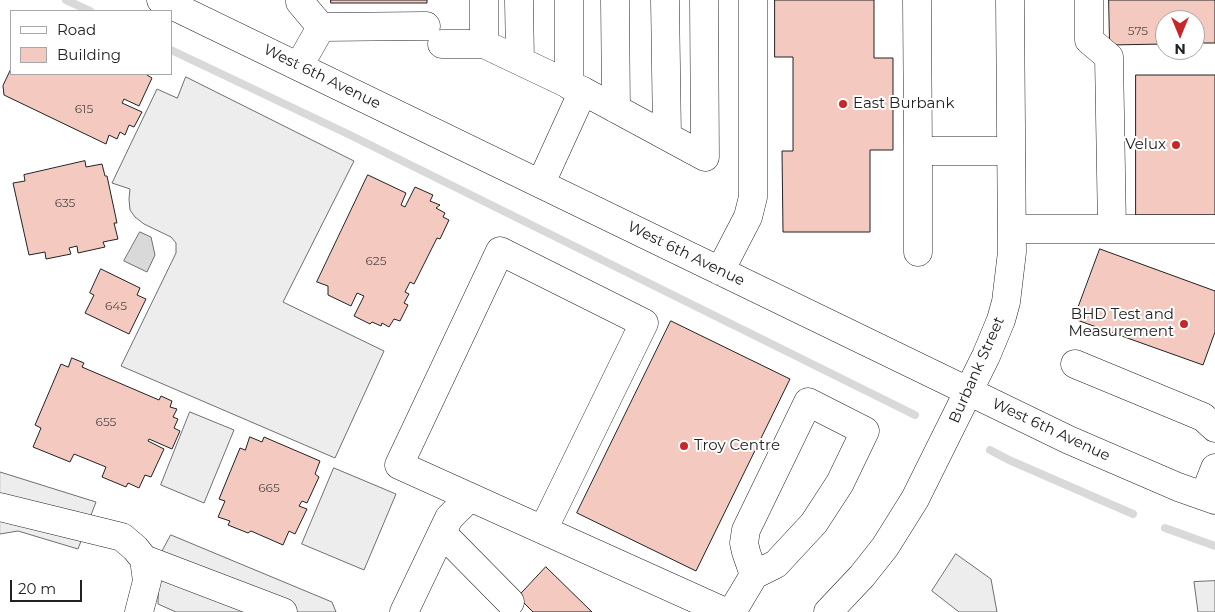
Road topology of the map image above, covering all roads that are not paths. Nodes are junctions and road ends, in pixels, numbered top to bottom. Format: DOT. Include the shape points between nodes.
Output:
graph roads {
  1 [pos="161,0"];
  2 [pos="300,0"];
  3 [pos="484,0"];
  4 [pos="519,0"];
  5 [pos="569,0"];
  6 [pos="615,0"];
  7 [pos="665,0"];
  8 [pos="704,0"];
  9 [pos="753,0"];
  10 [pos="917,0"];
  11 [pos="1010,0"];
  12 [pos="1089,0"];
  13 [pos="321,26"];
  14 [pos="484,44"];
  15 [pos="520,61"];
  16 [pos="299,66"];
  17 [pos="576,88"];
  18 [pos="616,109"];
  19 [pos="667,135"];
  20 [pos="1011,150"];
  21 [pos="918,151"];
  22 [pos="541,183"];
  23 [pos="1012,229"];
  24 [pos="1112,229"];
  25 [pos="1215,229"];
  26 [pos="918,252"];
  27 [pos="720,271"];
  28 [pos="1075,364"];
  29 [pos="968,392"];
  30 [pos="1215,428"];
  31 [pos="1215,468"];
  32 [pos="470,496"];
  33 [pos="1210,498"];
  34 [pos="0,506"];
  35 [pos="543,530"];
  36 [pos="442,533"];
  37 [pos="144,559"];
  38 [pos="754,575"];
  39 [pos="510,602"];
  40 [pos="408,610"];
  41 [pos="139,612"];
  42 [pos="283,612"];
  43 [pos="725,612"];
  44 [pos="732,612"];
  45 [pos="828,612"];
  1 -- 16 [label="street, West 6th Avenue"];
  2 -- 13 [label="street"];
  3 -- 14 [label="street"];
  4 -- 15 [label="street"];
  5 -- 17 [label="street"];
  6 -- 18 [label="street"];
  7 -- 19 [label="street"];
  8 -- 19 [label="street" via="705,156"];
  9 -- 27 [label="street" via="753,197 748,216"];
  10 -- 21 [label="street"];
  11 -- 20 [label="street, Burbank Street"];
  12 -- 24 [label="street" via="1090,40 1109,57"];
  13 -- 14 [label="street" via="434,35"];
  13 -- 16 [label="street"];
  14 -- 15 [label="street"];
  15 -- 17 [label="street"];
  16 -- 22 [label="street, West 6th Avenue"];
  17 -- 18 [label="street"];
  17 -- 22 [label="street"];
  18 -- 19 [label="street"];
  20 -- 21 [label="street"];
  20 -- 23 [label="street, Burbank Street"];
  21 -- 26 [label="street"];
  22 -- 27 [label="street, West 6th Avenue"];
  23 -- 24 [label="street"];
  23 -- 29 [label="street, Burbank Street" via="1006,302 986,356"];
  24 -- 25 [label="street"];
  27 -- 29 [label="street, West 6th Avenue"];
  28 -- 30 [label="street" via="1203,417"];
  29 -- 33 [label="street, West 6th Avenue" via="1068,440"];
  29 -- 45 [label="street, Burbank Street" via="915,499 879,554"];
  31 -- 33 [label="street"];
  32 -- 35 [label="street"];
  32 -- 35 [label="street" via="399,465 500,251 644,322"];
  32 -- 36 [label="street" via="450,518"];
  34 -- 37 [label="street" via="122,537"];
  35 -- 43 [label="street"];
  36 -- 39 [label="street"];
  36 -- 40 [label="street"];
  37 -- 41 [label="street" via="147,581"];
  37 -- 42 [label="street"];
  38 -- 38 [label="street" via="776,564 814,523 840,483 865,430 808,402 746,530 744,542"];
  38 -- 44 [label="street"];
}
